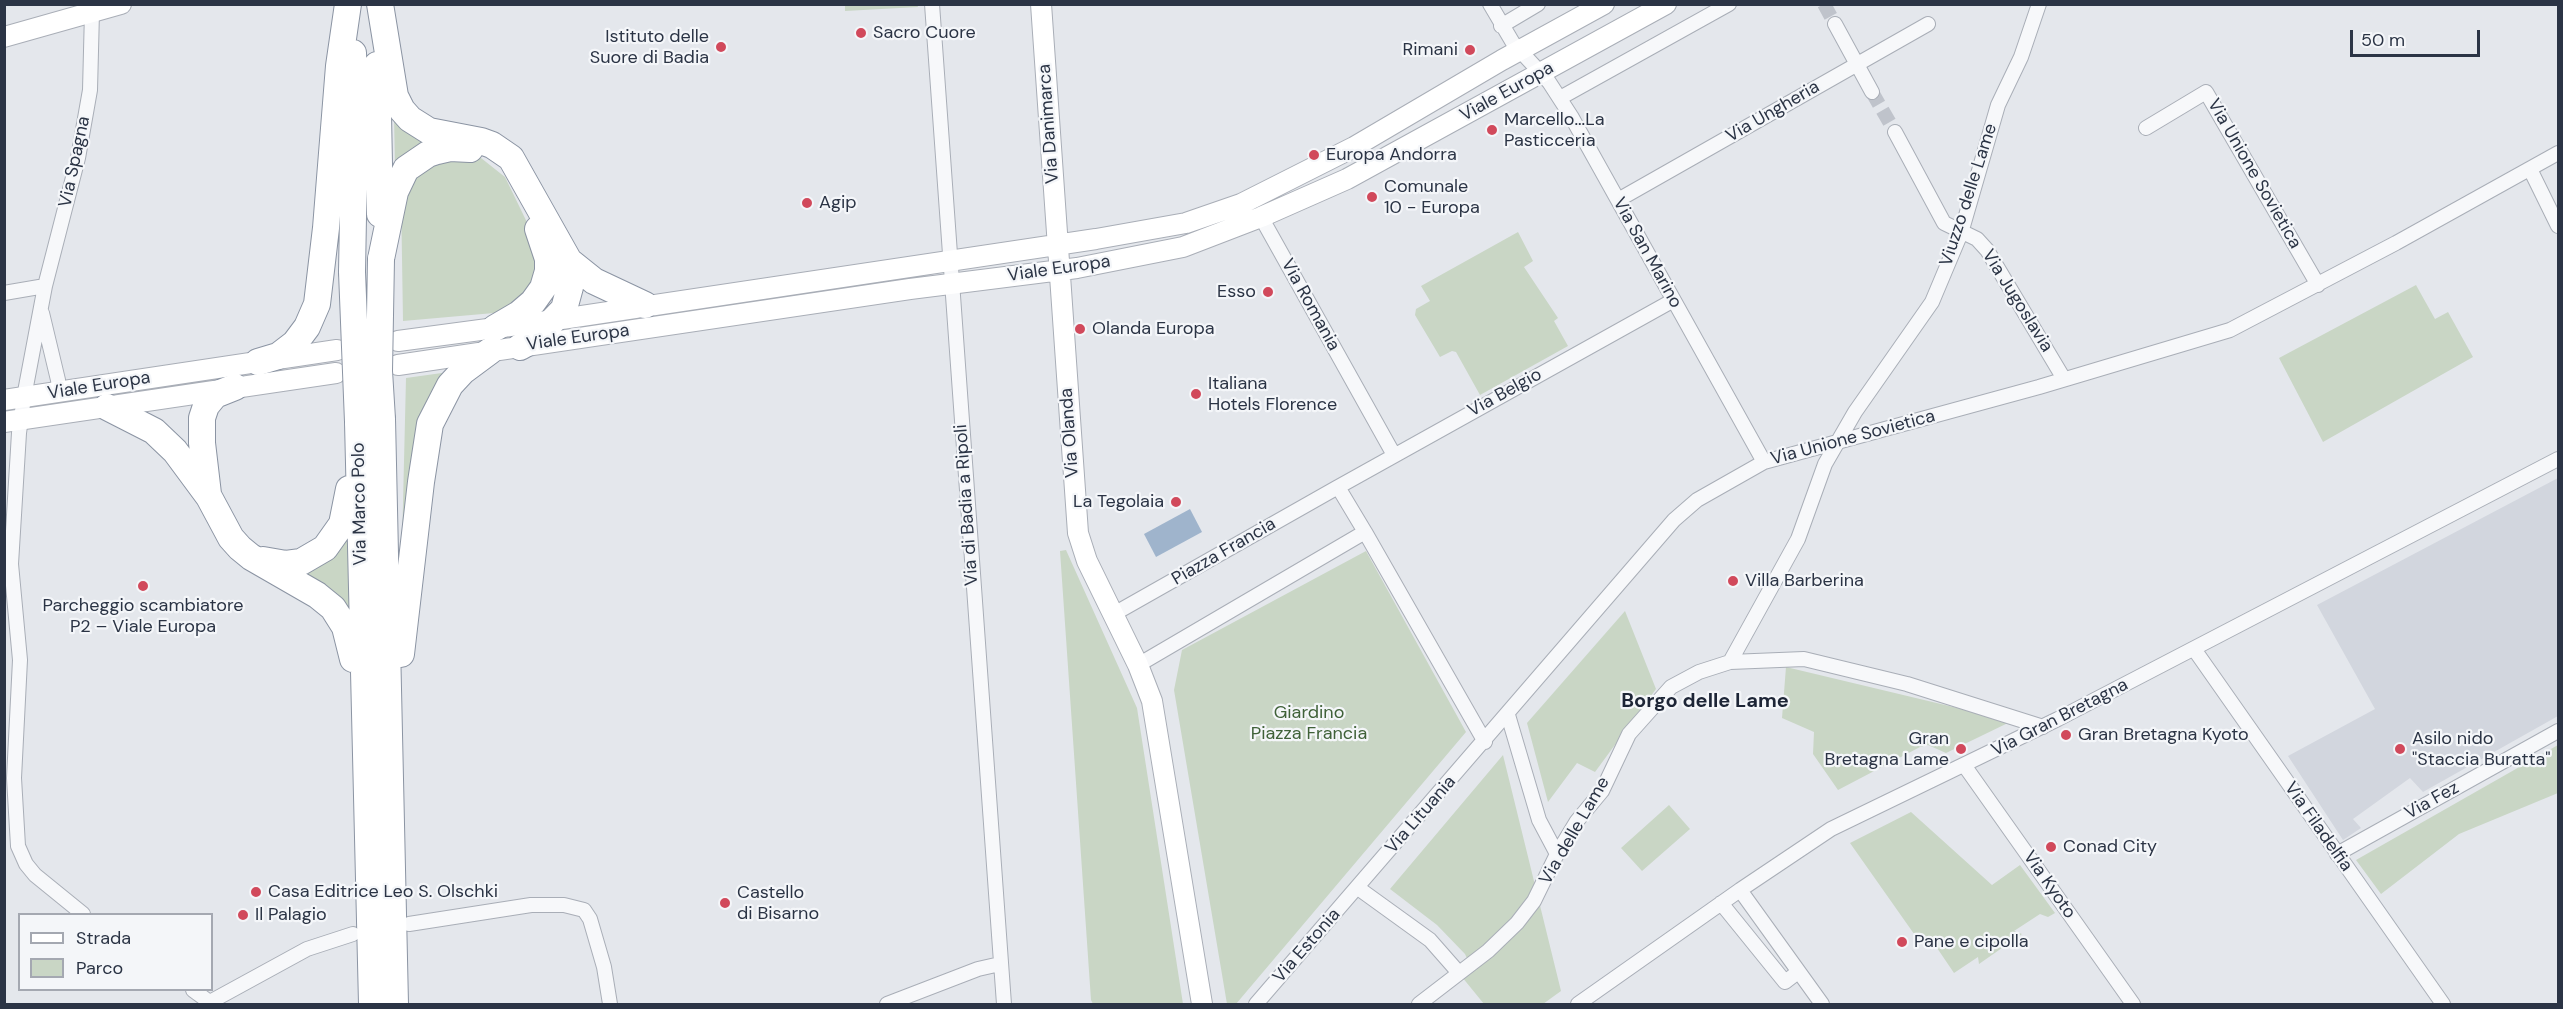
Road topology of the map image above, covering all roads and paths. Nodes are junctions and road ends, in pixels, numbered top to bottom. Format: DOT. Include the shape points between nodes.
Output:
graph roads {
  1 [pos="121,4"];
  2 [pos="350,4"];
  3 [pos="375,4"];
  4 [pos="380,4"];
  5 [pos="932,4"];
  6 [pos="1041,4"];
  7 [pos="1490,4"];
  8 [pos="1538,4"];
  9 [pos="1604,4"];
  10 [pos="1666,4"];
  11 [pos="1729,4"];
  12 [pos="2038,4"];
  13 [pos="92,12"];
  14 [pos="1835,24"];
  15 [pos="1928,24"];
  16 [pos="1501,26"];
  17 [pos="4,37"];
  18 [pos="1520,51"];
  19 [pos="1857,64"];
  20 [pos="1541,73"];
  21 [pos="1872,92"];
  22 [pos="1560,98"];
  23 [pos="2145,128"];
  24 [pos="1895,132"];
  25 [pos="2559,153"];
  26 [pos="2530,169"];
  27 [pos="1618,200"];
  28 [pos="1261,217"];
  29 [pos="2559,225"];
  30 [pos="1961,233"];
  31 [pos="1058,244"];
  32 [pos="381,260"];
  33 [pos="950,260"];
  34 [pos="568,261"];
  35 [pos="1059,271"];
  36 [pos="951,284"];
  37 [pos="2318,285"];
  38 [pos="45,286"];
  39 [pos="4,293"];
  40 [pos="1672,301"];
  41 [pos="645,305"];
  42 [pos="41,309"];
  43 [pos="555,320"];
  44 [pos="492,340"];
  45 [pos="398,341"];
  46 [pos="520,347"];
  47 [pos="337,350"];
  48 [pos="258,362"];
  49 [pos="398,364"];
  50 [pos="336,373"];
  51 [pos="2064,379"];
  52 [pos="235,387"];
  53 [pos="66,391"];
  54 [pos="14,398"];
  55 [pos="108,407"];
  56 [pos="12,421"];
  57 [pos="370,421"];
  58 [pos="1838,443"];
  59 [pos="1394,454"];
  60 [pos="2559,459"];
  61 [pos="1764,462"];
  62 [pos="1338,487"];
  63 [pos="209,497"];
  64 [pos="1365,532"];
  65 [pos="251,557"];
  66 [pos="1112,615"];
  67 [pos="2194,649"];
  68 [pos="1730,662"];
  69 [pos="1138,665"];
  70 [pos="1508,715"];
  71 [pos="2043,727"];
  72 [pos="2559,731"];
  73 [pos="378,737"];
  74 [pos="1485,741"];
  75 [pos="1964,765"];
  76 [pos="1557,854"];
  77 [pos="2337,854"];
  78 [pos="1358,888"];
  79 [pos="1740,890"];
  80 [pos="1720,903"];
  81 [pos="80,913"];
  82 [pos="409,924"];
  83 [pos="353,934"];
  84 [pos="1000,964"];
  85 [pos="1798,972"];
  86 [pos="1459,973"];
  87 [pos="194,991"];
  88 [pos="211,1003"];
  89 [pos="372,1005"];
  90 [pos="395,1005"];
  91 [pos="610,1005"];
  92 [pos="887,1005"];
  93 [pos="1004,1005"];
  94 [pos="1202,1005"];
  95 [pos="1256,1005"];
  96 [pos="1419,1005"];
  97 [pos="1578,1005"];
  98 [pos="1822,1005"];
  99 [pos="2133,1005"];
  100 [pos="2443,1005"];
  1 -- 13 [label="main road"];
  2 -- 48 [label="highway" via="339,66 317,304 295,344 278,356"];
  2 -- 57 [label="highway, Via Marco Polo, bridge" via="355,107 352,272"];
  3 -- 32 [label="highway, Via Marco Polo"];
  4 -- 34 [label="highway" via="395,96 402,110 429,131 481,141 511,158"];
  5 -- 33 [label="street, Via di Badia a Ripoli"];
  6 -- 31 [label="main road, Via Danimarca"];
  7 -- 16 [label="street, Via San Marino"];
  8 -- 16 [label="street"];
  9 -- 18 [label="main road, Viale Europa"];
  10 -- 20 [label="main road, Viale Europa"];
  11 -- 22 [label="street, Viale Europa"];
  12 -- 30 [label="street, Viuzzo delle Lame" via="2021,57 1998,105"];
  13 -- 17 [label="main road"];
  13 -- 38 [label="street, Via Spagna" via="90,90 78,158"];
  14 -- 19 [label="street"];
  15 -- 19 [label="street, Via Ungheria"];
  16 -- 18 [label="street, Via San Marino"];
  18 -- 20 [label="street, Via San Marino"];
  18 -- 31 [label="main road, Viale Europa" via="1353,147 1241,204 1186,223"];
  19 -- 21 [label="street"];
  19 -- 27 [label="street, Via Ungheria"];
  20 -- 22 [label="street, Via San Marino"];
  20 -- 28 [label="main road, Viale Europa" via="1347,179"];
  22 -- 27 [label="street, Via San Marino"];
  23 -- 37 [label="street, Via Unione Sovietica" via="2206,92"];
  24 -- 30 [label="street, Via Jugoslavia" via="1944,223"];
  25 -- 26 [label="street, Via Unione Sovietica"];
  26 -- 29 [label="street"];
  26 -- 37 [label="street, Via Unione Sovietica"];
  27 -- 40 [label="street, Via San Marino"];
  28 -- 35 [label="main road, Viale Europa" via="1183,247"];
  28 -- 59 [label="street, Via Romania"];
  30 -- 51 [label="street, Via Jugoslavia" via="1977,239 1987,250"];
  30 -- 58 [label="street, Viuzzo delle Lame" via="1932,302 1855,412"];
  31 -- 33 [label="main road, Viale Europa"];
  31 -- 35 [label="main road, Via Olanda"];
  32 -- 44 [label="highway" via="395,192 406,168 428,154 450,148 486,155 509,176 520,194 543,241 549,265 543,288 533,302"];
  32 -- 57 [label="highway, Via Marco Polo, bridge" via="379,371"];
  33 -- 36 [label="street, Via di Badia a Ripoli"];
  33 -- 41 [label="main road, Viale Europa"];
  34 -- 41 [label="highway" via="594,281"];
  34 -- 43 [label="highway" via="570,294"];
  35 -- 36 [label="main road, Viale Europa"];
  35 -- 66 [label="main road, Via Olanda" via="1078,533"];
  36 -- 46 [label="main road, Viale Europa"];
  36 -- 84 [label="street, Via di Badia a Ripoli"];
  37 -- 51 [label="street, Via Unione Sovietica" via="2214,336"];
  38 -- 39 [label="street"];
  38 -- 42 [label="street, Via Spagna"];
  40 -- 59 [label="street, Via Belgio"];
  40 -- 61 [label="street, Via San Marino"];
  41 -- 43 [label="main road, Viale Europa"];
  42 -- 53 [label="street, Via Spagna" via="58,380"];
  42 -- 54 [label="street, Via Spagna"];
  43 -- 44 [label="main road, Viale Europa"];
  43 -- 46 [label="highway"];
  44 -- 45 [label="main road, Viale Europa"];
  44 -- 46 [label="main road, Viale Europa"];
  44 -- 49 [label="main road, Viale Europa"];
  44 -- 73 [label="highway" via="450,385 430,424"];
  47 -- 48 [label="main road, Viale Europa"];
  48 -- 53 [label="main road, Viale Europa"];
  50 -- 52 [label="main road, Viale Europa"];
  51 -- 58 [label="street, Via Unione Sovietica"];
  52 -- 55 [label="main road, Viale Europa"];
  52 -- 63 [label="highway" via="215,395 202,418"];
  53 -- 54 [label="main road, Viale Europa"];
  54 -- 56 [label="street, Via Spagna"];
  55 -- 56 [label="main road, Viale Europa"];
  55 -- 63 [label="highway" via="160,436"];
  56 -- 81 [label="street, Via Spagna" via="11,564 20,660 14,778 18,846 35,875"];
  57 -- 65 [label="highway" via="346,511 332,541 302,562 279,563"];
  57 -- 73 [label="highway, Via Marco Polo"];
  58 -- 61 [label="street, Via Unione Sovietica"];
  58 -- 68 [label="street, Viuzzo delle Lame" via="1825,465 1797,539"];
  59 -- 62 [label="street, Via Belgio"];
  60 -- 67 [label="street, Via Gran Bretagna"];
  61 -- 70 [label="street, Via Unione Sovietica" via="1681,513"];
  62 -- 64 [label="street"];
  62 -- 66 [label="street, Piazza Francia"];
  63 -- 65 [label="highway" via="231,538"];
  64 -- 69 [label="street"];
  64 -- 74 [label="street"];
  65 -- 73 [label="highway" via="317,595 342,619"];
  66 -- 69 [label="main road"];
  67 -- 71 [label="street, Via Gran Bretagna"];
  67 -- 77 [label="street, Via Filadelfia"];
  68 -- 71 [label="street, Via delle Lame" via="1804,659 1907,684"];
  68 -- 76 [label="street, Via delle Lame" via="1671,687 1653,704 1629,734 1602,791"];
  69 -- 94 [label="main road" via="1157,722"];
  70 -- 74 [label="street, Via Unione Sovietica"];
  70 -- 76 [label="street" via="1539,820"];
  71 -- 75 [label="street, Via Gran Bretagna"];
  72 -- 77 [label="street, Via Fez"];
  73 -- 89 [label="highway, Via Marco Polo"];
  73 -- 90 [label="highway, Via Marco Polo"];
  74 -- 78 [label="street, Via Lituania"];
  75 -- 79 [label="street, Via Gran Bretagna" via="1831,829"];
  75 -- 99 [label="street, Via Kyoto"];
  76 -- 86 [label="street, Via delle Lame" via="1527,912 1504,937"];
  77 -- 100 [label="street, Via Filadelfia"];
  78 -- 86 [label="street" via="1430,940"];
  78 -- 95 [label="street, Via Estonia"];
  79 -- 80 [label="street, Via Gran Bretagna"];
  79 -- 85 [label="street"];
  80 -- 85 [label="street" via="1785,982"];
  80 -- 97 [label="street, Via Gran Bretagna"];
  82 -- 91 [label="street" via="531,905 564,905 584,910 604,967"];
  83 -- 88 [label="street" via="307,949"];
  84 -- 92 [label="street"];
  84 -- 93 [label="street, Via di Badia a Ripoli"];
  85 -- 98 [label="street"];
  86 -- 96 [label="street, Via delle Lame"];
  87 -- 88 [label="street"];
}
